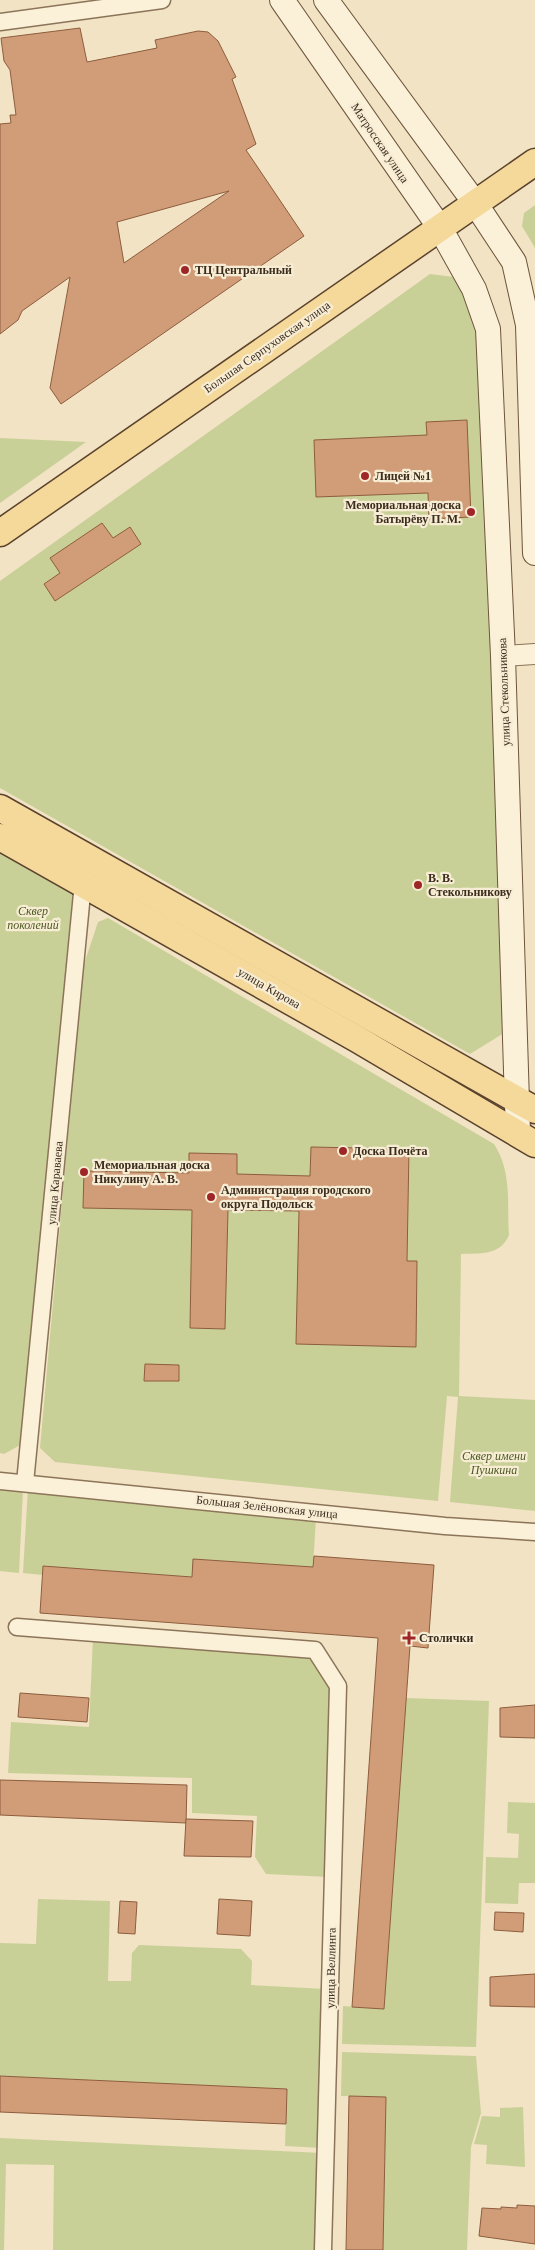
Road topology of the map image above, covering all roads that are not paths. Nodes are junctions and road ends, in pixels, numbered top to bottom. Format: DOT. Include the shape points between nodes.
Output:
graph roads {
  1 [pos="162,0"];
  2 [pos="282,0"];
  3 [pos="326,0"];
  4 [pos="0,22"];
  5 [pos="535,162"];
  6 [pos="476,203"];
  7 [pos="440,228"];
  8 [pos="474,289"];
  9 [pos="0,533"];
  10 [pos="535,553"];
  11 [pos="535,654"];
  12 [pos="503,656"];
  13 [pos="0,808"];
  14 [pos="0,837"];
  15 [pos="83,883"];
  16 [pos="525,1104"];
  17 [pos="529,1137"];
  18 [pos="0,1481"];
  19 [pos="25,1483"];
  20 [pos="535,1532"];
  21 [pos="17,1627"];
  22 [pos="324,2250"];
  1 -- 4 [label="street"];
  2 -- 7 [label="main road, Матросская улица"];
  3 -- 6 [label="main road"];
  5 -- 6 [label="main road, Большая Серпуховская улица"];
  6 -- 7 [label="main road, Большая Серпуховская улица"];
  6 -- 10 [label="main road" via="514,262 528,325"];
  7 -- 8 [label="main road, Матросская улица"];
  7 -- 9 [label="main road, Большая Серпуховская улица"];
  8 -- 12 [label="main road, улица Стекольникова" via="488,329"];
  11 -- 12 [label="street"];
  12 -- 16 [label="main road, улица Стекольникова" via="516,1049"];
  13 -- 16 [label="main road, улица Кирова"];
  14 -- 15 [label="main road, улица Кирова"];
  15 -- 17 [label="main road, улица Кирова"];
  15 -- 19 [label="street, улица Караваева"];
  16 -- 17 [label="main road, улица Стекольникова"];
  18 -- 19 [label="street, Большая Зелёновская улица"];
  19 -- 20 [label="street, Большая Зелёновская улица" via="445,1526"];
  21 -- 22 [label="street, улица Веллинга" via="315,1650 338,1686"];
}
